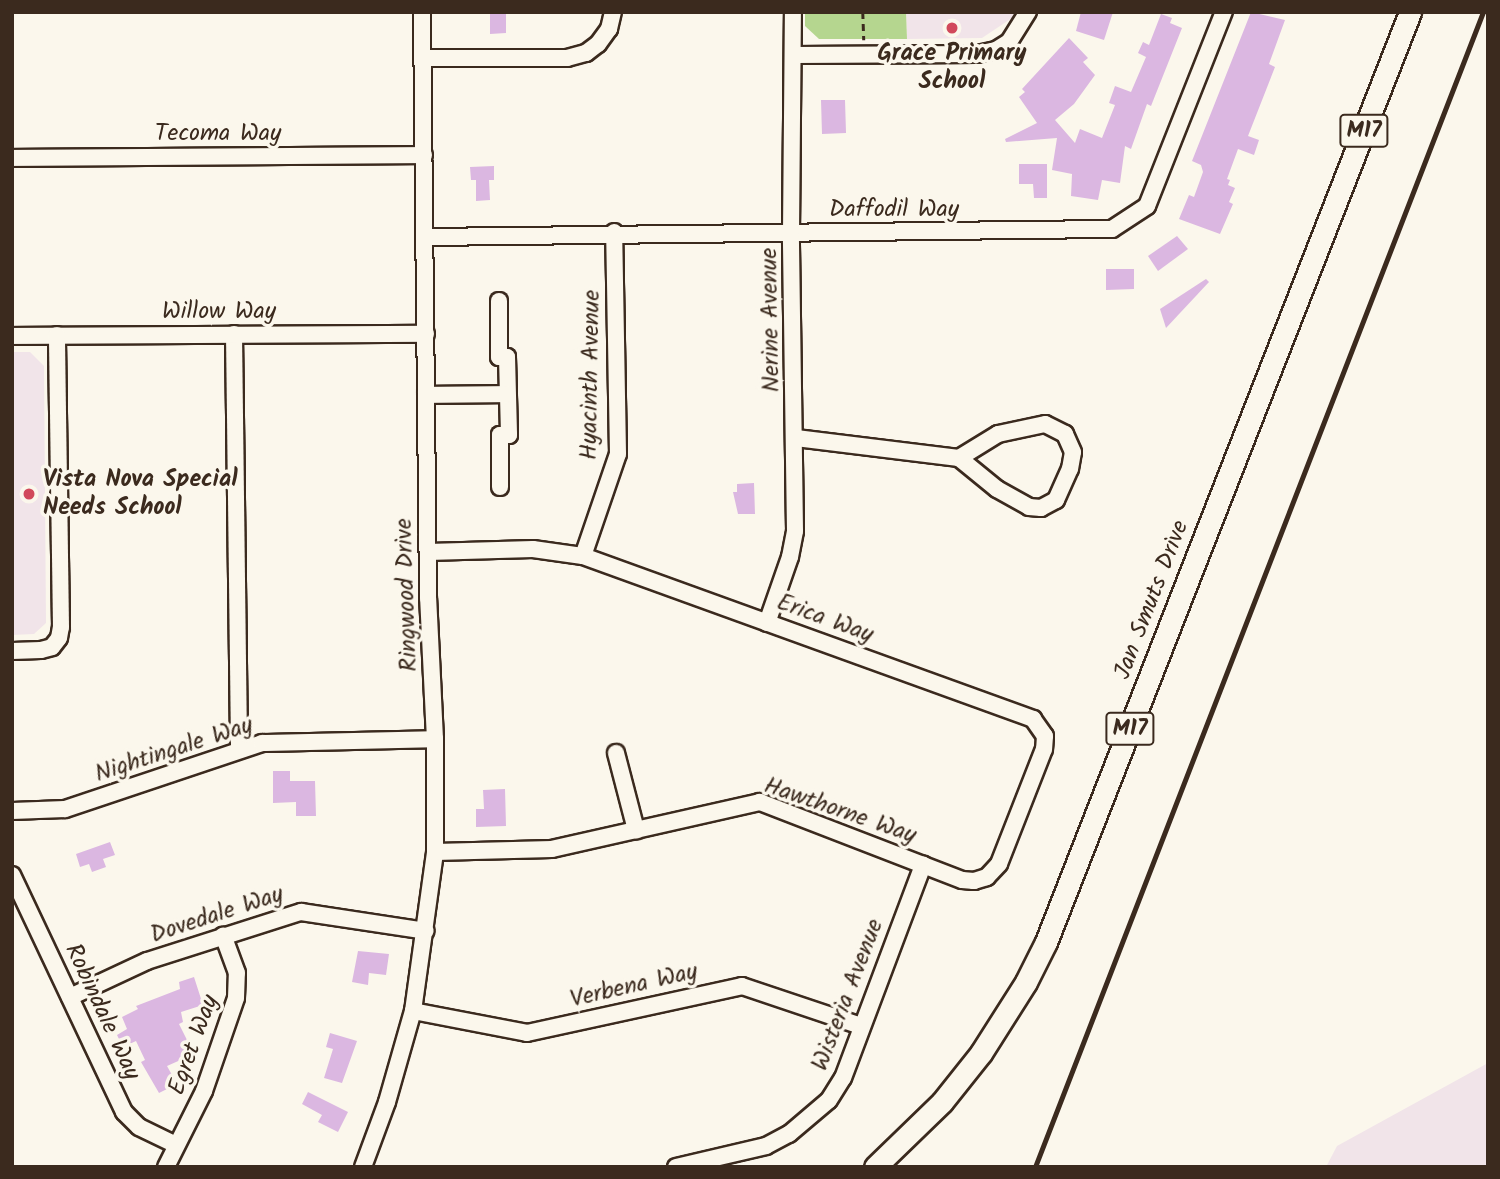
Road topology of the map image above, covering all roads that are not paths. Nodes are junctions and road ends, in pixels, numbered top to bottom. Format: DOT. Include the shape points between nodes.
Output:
graph roads {
  1 [pos="422,12"];
  2 [pos="614,12"];
  3 [pos="793,12"];
  4 [pos="1028,12"];
  5 [pos="1224,12"];
  6 [pos="1410,12"];
  7 [pos="795,55"];
  8 [pos="423,58"];
  9 [pos="424,155"];
  10 [pos="12,158"];
  11 [pos="614,232"];
  12 [pos="791,233"];
  13 [pos="425,237"];
  14 [pos="499,301"];
  15 [pos="233,334"];
  16 [pos="426,334"];
  17 [pos="57,335"];
  18 [pos="12,336"];
  19 [pos="507,394"];
  20 [pos="426,395"];
  21 [pos="796,438"];
  22 [pos="959,458"];
  23 [pos="500,486"];
  24 [pos="428,552"];
  25 [pos="583,556"];
  26 [pos="767,623"];
  27 [pos="12,651"];
  28 [pos="435,738"];
  29 [pos="239,750"];
  30 [pos="616,752"];
  31 [pos="12,811"];
  32 [pos="636,830"];
  33 [pos="435,852"];
  34 [pos="923,865"];
  35 [pos="12,875"];
  36 [pos="987,877"];
  37 [pos="426,931"];
  38 [pos="223,935"];
  39 [pos="70,997"];
  40 [pos="413,1011"];
  41 [pos="861,1026"];
  42 [pos="176,1145"];
  43 [pos="166,1167"];
  44 [pos="363,1167"];
  45 [pos="676,1167"];
  46 [pos="875,1167"];
  1 -- 8 [label="street, Ringwood Drive"];
  2 -- 8 [label="street" via="598,44 567,58"];
  3 -- 7 [label="street, Nerine Avenue"];
  4 -- 7 [label="street" via="1009,42 977,54"];
  5 -- 12 [label="street, Daffodil Way" via="1153,195 1147,206 1112,229"];
  6 -- 46 [label="main road, Jan Smuts Drive / M17" via="1046,942 1004,1019 963,1076 917,1129"];
  7 -- 12 [label="street, Nerine Avenue"];
  8 -- 9 [label="street, Ringwood Drive"];
  9 -- 10 [label="street, Tecoma Way"];
  9 -- 13 [label="street, Ringwood Drive"];
  11 -- 12 [label="street, Daffodil Way"];
  11 -- 13 [label="street, Daffodil Way"];
  11 -- 25 [label="street, Hyacinth Avenue" via="618,454"];
  12 -- 21 [label="street, Nerine Avenue"];
  13 -- 16 [label="street, Ringwood Drive"];
  14 -- 19 [label="street" via="499,357 507,357"];
  15 -- 16 [label="street, Willow Way"];
  15 -- 17 [label="street, Willow Way"];
  15 -- 29 [label="street"];
  16 -- 20 [label="street, Ringwood Drive"];
  17 -- 18 [label="street, Willow Way"];
  17 -- 27 [label="street" via="61,627 52,646"];
  19 -- 20 [label="street"];
  19 -- 23 [label="street" via="509,435 500,435"];
  20 -- 24 [label="street, Ringwood Drive"];
  21 -- 22 [label="street"];
  21 -- 26 [label="street, Nerine Avenue" via="794,544"];
  22 -- 22 [label="street" via="998,434 1045,424 1065,434 1073,452 1056,500 1041,508 1014,501"];
  24 -- 25 [label="street, Erica Way" via="533,548"];
  24 -- 28 [label="street, Ringwood Drive"];
  25 -- 26 [label="street, Erica Way"];
  26 -- 36 [label="street, Erica Way" via="1032,719 1041,727 1044,749 999,864"];
  28 -- 29 [label="street, Nightingale Way" via="284,740"];
  28 -- 33 [label="street, Ringwood Drive"];
  29 -- 31 [label="street, Nightingale Way" via="65,809"];
  30 -- 32 [label="street"];
  32 -- 33 [label="street, Hawthorne Way" via="540,850"];
  32 -- 34 [label="street, Hawthorne Way" via="760,802"];
  33 -- 37 [label="street, Ringwood Drive"];
  34 -- 36 [label="street, Hawthorne Way" via="962,880"];
  34 -- 41 [label="street, Wisteria Avenue"];
  35 -- 39 [label="street, Robindale Way"];
  37 -- 38 [label="street, Dovedale Way" via="301,912"];
  37 -- 40 [label="street, Ringwood Drive"];
  38 -- 39 [label="street, Dovedale Way" via="147,961"];
  38 -- 42 [label="street, Egret Way" via="237,973 236,998 204,1091"];
  39 -- 42 [label="street, Robindale Way" via="124,1111 139,1127"];
  40 -- 41 [label="street, Verbena Way" via="527,1034 742,986"];
  40 -- 44 [label="street, Ringwood Drive"];
  41 -- 45 [label="street, Wisteria Avenue" via="843,1078 828,1100 789,1135 766,1146"];
  42 -- 43 [label="street, Egret Way"];
}
